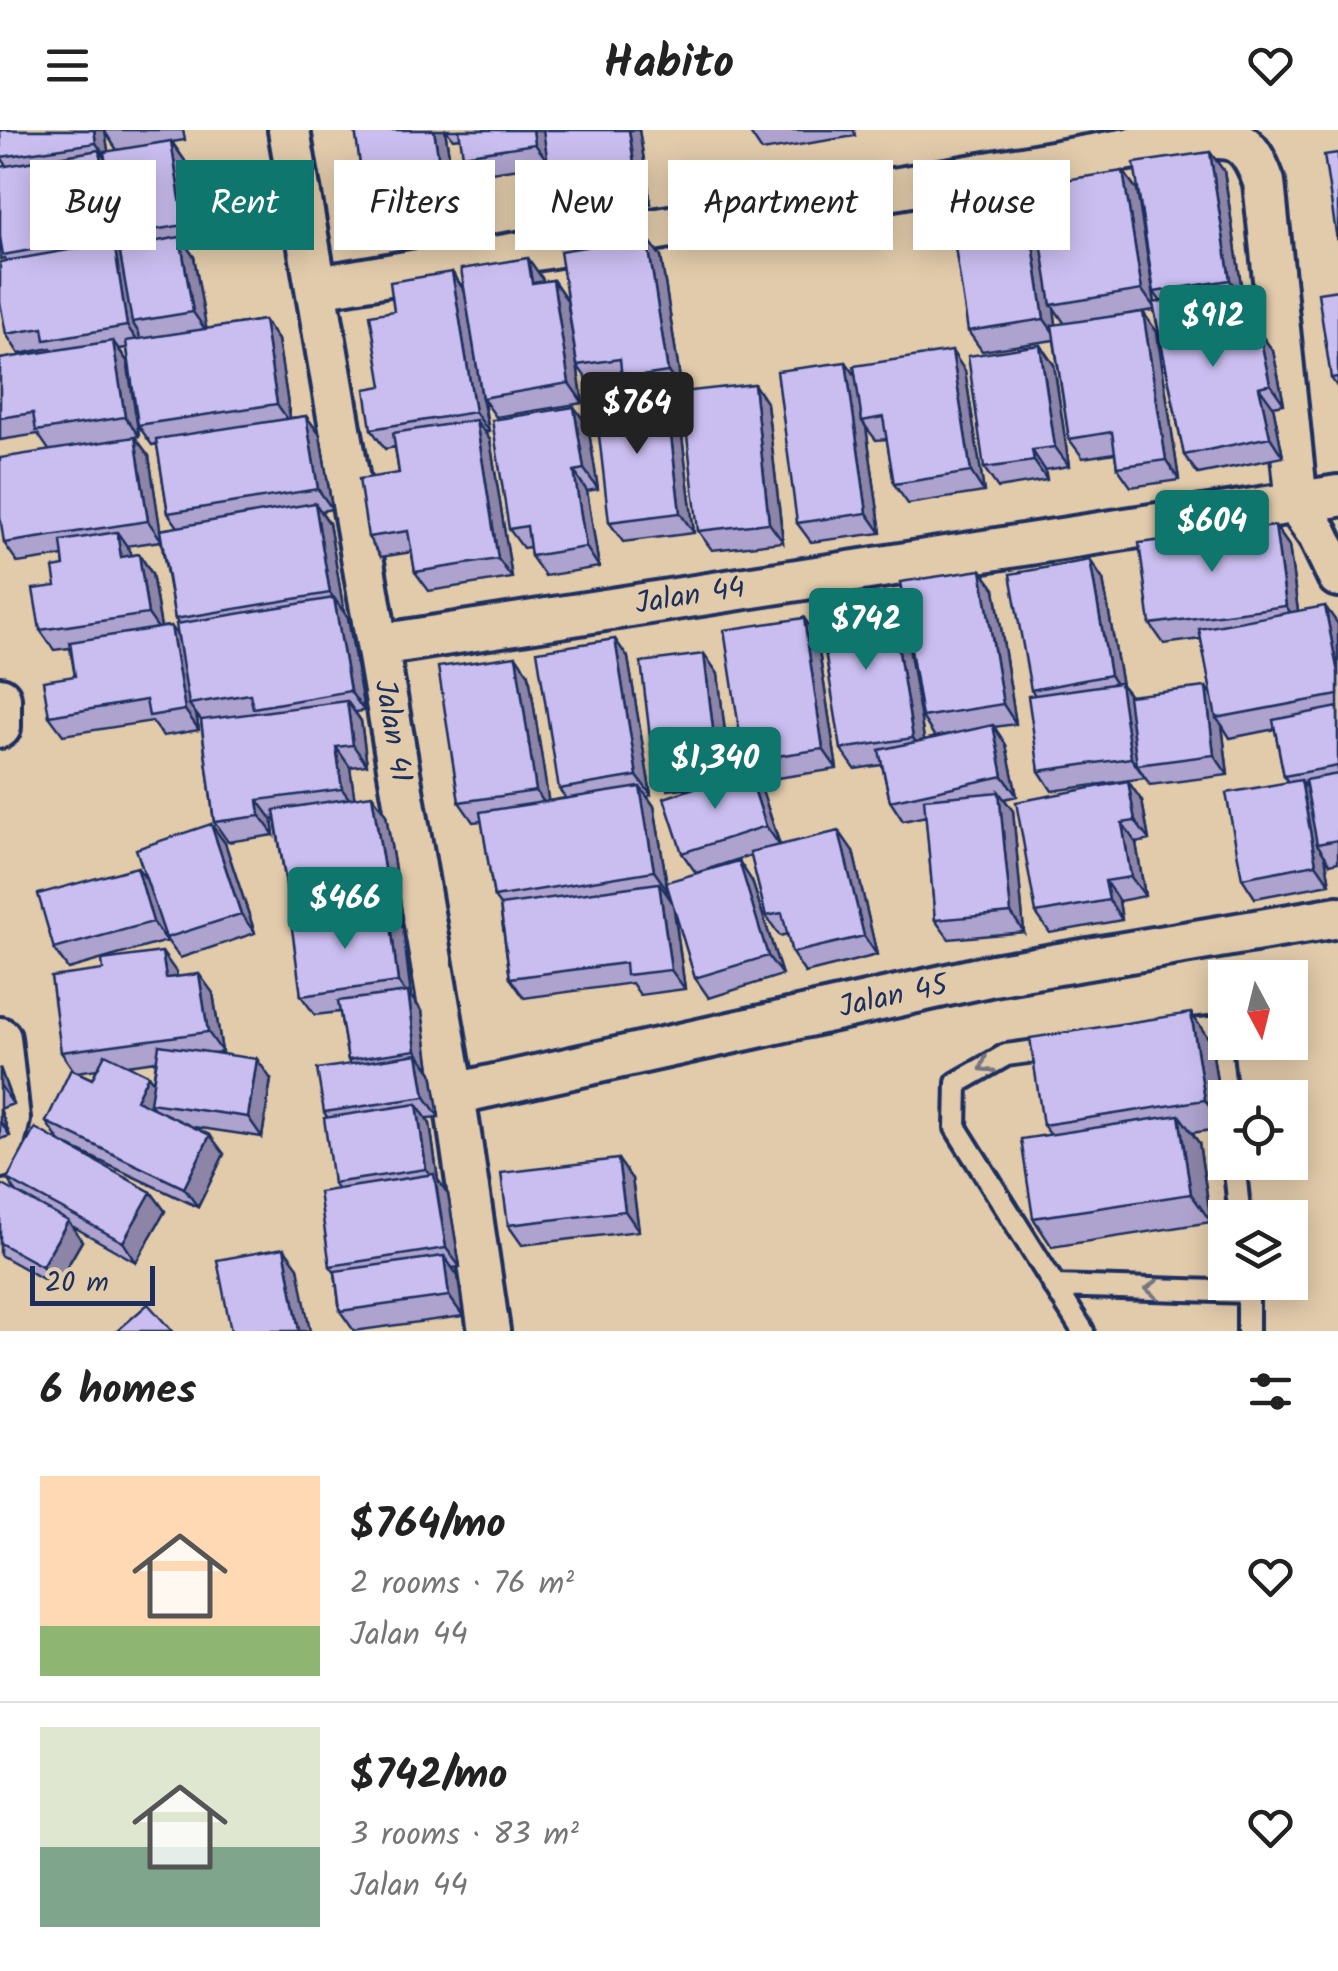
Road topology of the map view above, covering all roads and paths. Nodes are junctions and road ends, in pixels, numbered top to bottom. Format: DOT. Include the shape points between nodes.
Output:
graph roads {
  1 [pos="289,130"];
  2 [pos="318,287"];
  3 [pos="1338,496"];
  4 [pos="1297,504"];
  5 [pos="1338,576"];
  6 [pos="380,645"];
  7 [pos="0,698"];
  8 [pos="0,727"];
  9 [pos="1338,918"];
  10 [pos="1160,1034"];
  11 [pos="0,1038"];
  12 [pos="1083,1044"];
  13 [pos="1224,1080"];
  14 [pos="454,1094"];
  15 [pos="0,1157"];
  16 [pos="1054,1286"];
  17 [pos="1208,1287"];
  18 [pos="1248,1300"];
  19 [pos="489,1331"];
  20 [pos="1082,1331"];
  21 [pos="1248,1331"];
  1 -- 2 [label="street, Jalan 41"];
  2 -- 4 [label="street" via="1229,137 1246,144 1264,182"];
  2 -- 6 [label="street, Jalan 41"];
  3 -- 4 [label="street, Jalan 44"];
  4 -- 5 [label="street"];
  4 -- 6 [label="street, Jalan 44"];
  6 -- 14 [label="street, Jalan 41"];
  7 -- 8 [label="street"];
  9 -- 14 [label="street, Jalan 45" via="993,976"];
  10 -- 13 [label="lane" via="1218,1027"];
  11 -- 15 [label="street" via="9,1119"];
  12 -- 16 [label="lane, one-way" via="1006,1055 958,1083 956,1128"];
  14 -- 19 [label="street, Jalan 41"];
  17 -- 16 [label="lane, one-way"];
  16 -- 20 [label="lane"];
  18 -- 21 [label="lane"];
}
